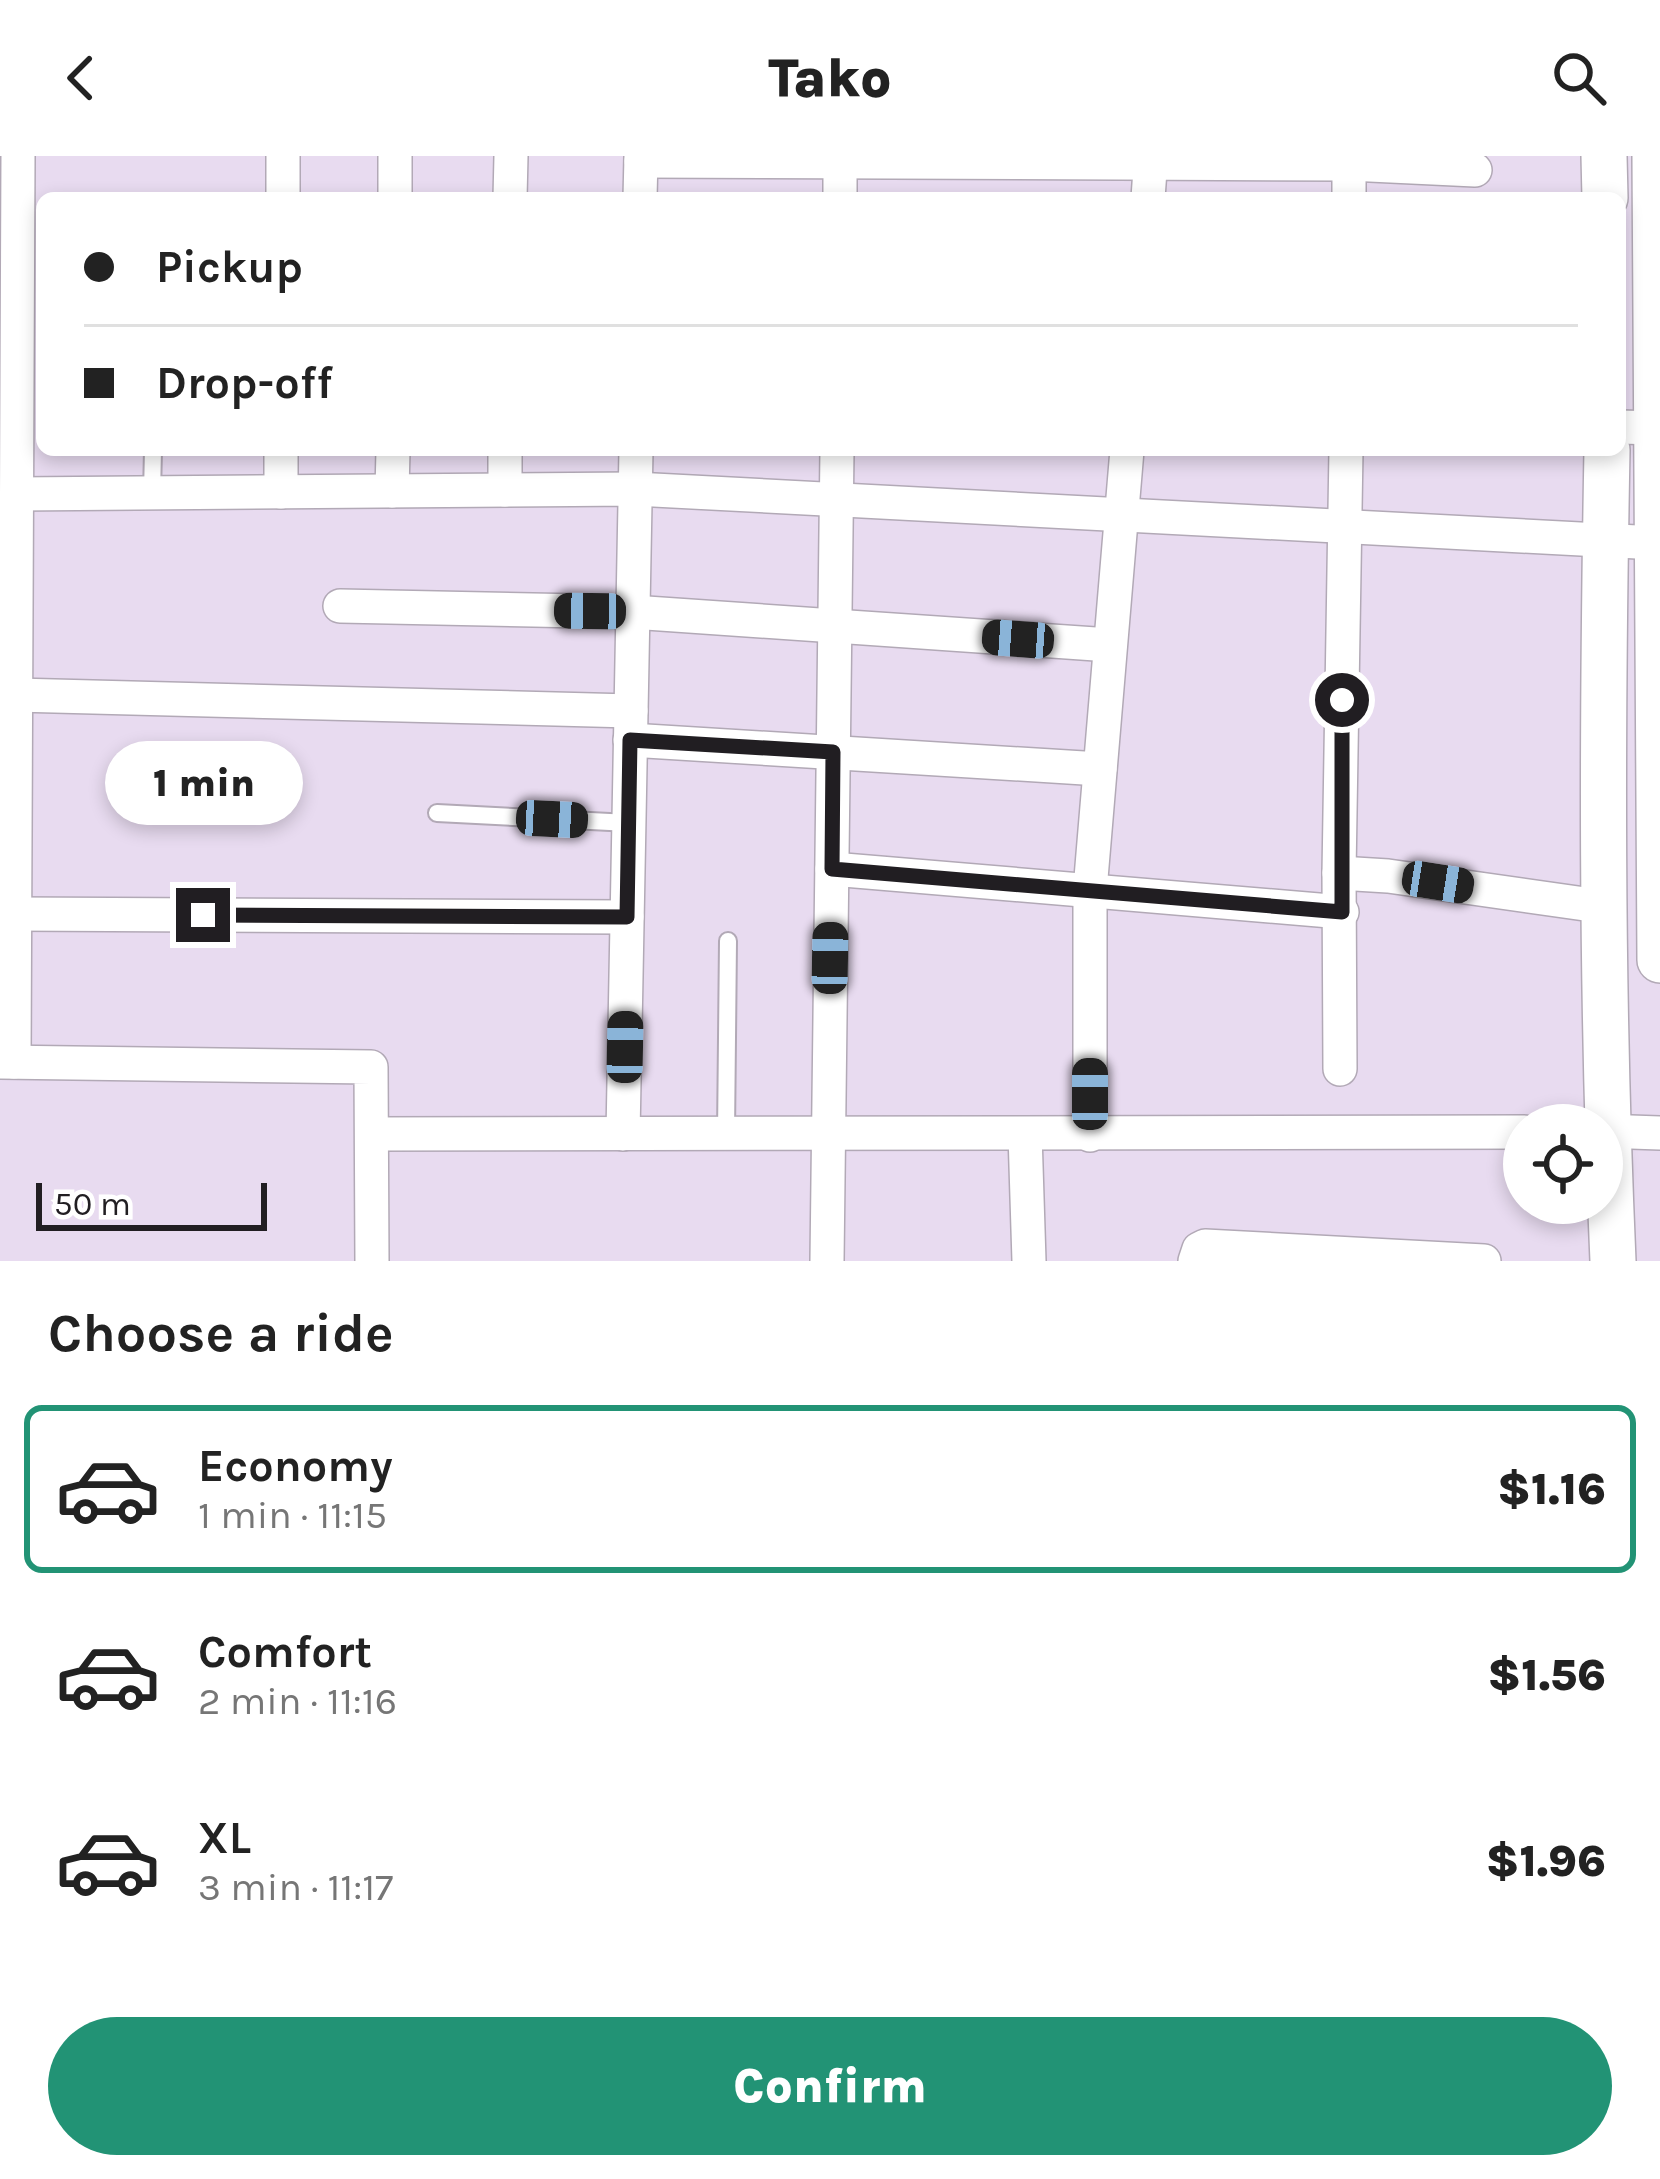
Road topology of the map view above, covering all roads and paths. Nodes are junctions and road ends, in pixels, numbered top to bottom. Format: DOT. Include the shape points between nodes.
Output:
graph roads {
  1 [pos="18,156"];
  2 [pos="283,156"];
  3 [pos="395,156"];
  4 [pos="511,156"];
  5 [pos="1604,156"];
  6 [pos="1655,156"];
  7 [pos="641,158"];
  8 [pos="892,158"];
  9 [pos="1151,159"];
  10 [pos="840,161"];
  11 [pos="1369,162"];
  12 [pos="1475,170"];
  13 [pos="283,192"];
  14 [pos="395,192"];
  15 [pos="510,192"];
  16 [pos="640,192"];
  17 [pos="840,192"];
  18 [pos="1148,192"];
  19 [pos="1352,192"];
  20 [pos="1605,192"];
  21 [pos="1639,427"];
  22 [pos="153,456"];
  23 [pos="281,456"];
  24 [pos="393,456"];
  25 [pos="505,456"];
  26 [pos="636,456"];
  27 [pos="837,456"];
  28 [pos="1126,456"];
  29 [pos="1346,456"];
  30 [pos="1607,456"];
  31 [pos="635,489"];
  32 [pos="505,490"];
  33 [pos="392,491"];
  34 [pos="280,492"];
  35 [pos="152,493"];
  36 [pos="8,494"];
  37 [pos="836,500"];
  38 [pos="1121,515"];
  39 [pos="1345,527"];
  40 [pos="1606,540"];
  41 [pos="1656,543"];
  42 [pos="8,580"];
  43 [pos="340,606"];
  44 [pos="632,612"];
  45 [pos="835,626"];
  46 [pos="1110,645"];
  47 [pos="16,695"];
  48 [pos="630,726"];
  49 [pos="833,752"];
  50 [pos="1100,769"];
  51 [pos="1636,786"];
  52 [pos="8,802"];
  53 [pos="437,813"];
  54 [pos="629,823"];
  55 [pos="832,869"];
  56 [pos="1339,873"];
  57 [pos="1090,890"];
  58 [pos="1606,907"];
  59 [pos="1342,912"];
  60 [pos="14,914"];
  61 [pos="627,917"];
  62 [pos="728,941"];
  63 [pos="1660,960"];
  64 [pos="7,1062"];
  65 [pos="1340,1069"];
  66 [pos="1605,1104"];
  67 [pos="1503,1132"];
  68 [pos="1623,1132"];
  69 [pos="1660,1133"];
  70 [pos="372,1134"];
  71 [pos="623,1134"];
  72 [pos="726,1134"];
  73 [pos="828,1134"];
  74 [pos="1025,1134"];
  75 [pos="1090,1135"];
  76 [pos="1611,1224"];
  77 [pos="1370,1258"];
  78 [pos="372,1261"];
  79 [pos="827,1261"];
  80 [pos="1029,1261"];
  81 [pos="1196,1261"];
  82 [pos="1484,1261"];
  83 [pos="1613,1261"];
  1 -- 36 [label="street"];
  2 -- 13 [label="street"];
  3 -- 14 [label="street"];
  4 -- 15 [label="street"];
  5 -- 20 [label="main road"];
  6 -- 21 [label="main road"];
  7 -- 10 [label="street"];
  7 -- 16 [label="street"];
  8 -- 9 [label="street"];
  8 -- 10 [label="street"];
  9 -- 11 [label="street"];
  9 -- 18 [label="street"];
  10 -- 17 [label="street"];
  11 -- 12 [label="street"];
  11 -- 19 [label="street"];
  21 -- 41 [label="main road"];
  22 -- 35 [label="lane"];
  23 -- 34 [label="street"];
  24 -- 33 [label="street"];
  25 -- 32 [label="street"];
  26 -- 31 [label="street"];
  27 -- 37 [label="street"];
  28 -- 38 [label="street"];
  29 -- 39 [label="street"];
  30 -- 40 [label="main road"];
  31 -- 32 [label="street"];
  31 -- 37 [label="street"];
  31 -- 44 [label="street"];
  32 -- 33 [label="street"];
  33 -- 34 [label="street"];
  34 -- 35 [label="street"];
  35 -- 36 [label="street"];
  36 -- 42 [label="street"];
  37 -- 38 [label="street"];
  37 -- 45 [label="street"];
  38 -- 39 [label="street"];
  38 -- 46 [label="street"];
  39 -- 40 [label="street"];
  39 -- 56 [label="street"];
  40 -- 41 [label="street"];
  40 -- 51 [label="main road"];
  41 -- 51 [label="main road"];
  42 -- 47 [label="street"];
  43 -- 44 [label="street"];
  44 -- 45 [label="street"];
  44 -- 48 [label="street"];
  45 -- 46 [label="street"];
  45 -- 49 [label="street"];
  46 -- 50 [label="street"];
  47 -- 48 [label="street"];
  47 -- 52 [label="street"];
  48 -- 49 [label="street"];
  48 -- 54 [label="street"];
  49 -- 50 [label="street"];
  49 -- 55 [label="street"];
  50 -- 57 [label="street"];
  51 -- 58 [label="main road"];
  51 -- 63 [label="main road"];
  52 -- 60 [label="street"];
  53 -- 54 [label="lane"];
  54 -- 61 [label="street"];
  55 -- 57 [label="street"];
  55 -- 73 [label="street"];
  56 -- 58 [label="street"];
  56 -- 59 [label="street"];
  57 -- 59 [label="street"];
  57 -- 75 [label="street"];
  58 -- 66 [label="main road"];
  59 -- 65 [label="street"];
  60 -- 61 [label="street"];
  60 -- 64 [label="street"];
  61 -- 71 [label="street"];
  62 -- 72 [label="lane"];
  64 -- 70 [label="street" via="371,1067"];
  67 -- 75 [label="street"];
  68 -- 69 [label="street"];
  70 -- 71 [label="street"];
  70 -- 78 [label="street"];
  71 -- 72 [label="street"];
  72 -- 73 [label="street"];
  73 -- 74 [label="street"];
  73 -- 79 [label="street"];
  74 -- 75 [label="street"];
  74 -- 80 [label="street"];
  76 -- 83 [label="main road"];
  77 -- 81 [label="street" via="1205,1246"];
  77 -- 82 [label="street"];
}
